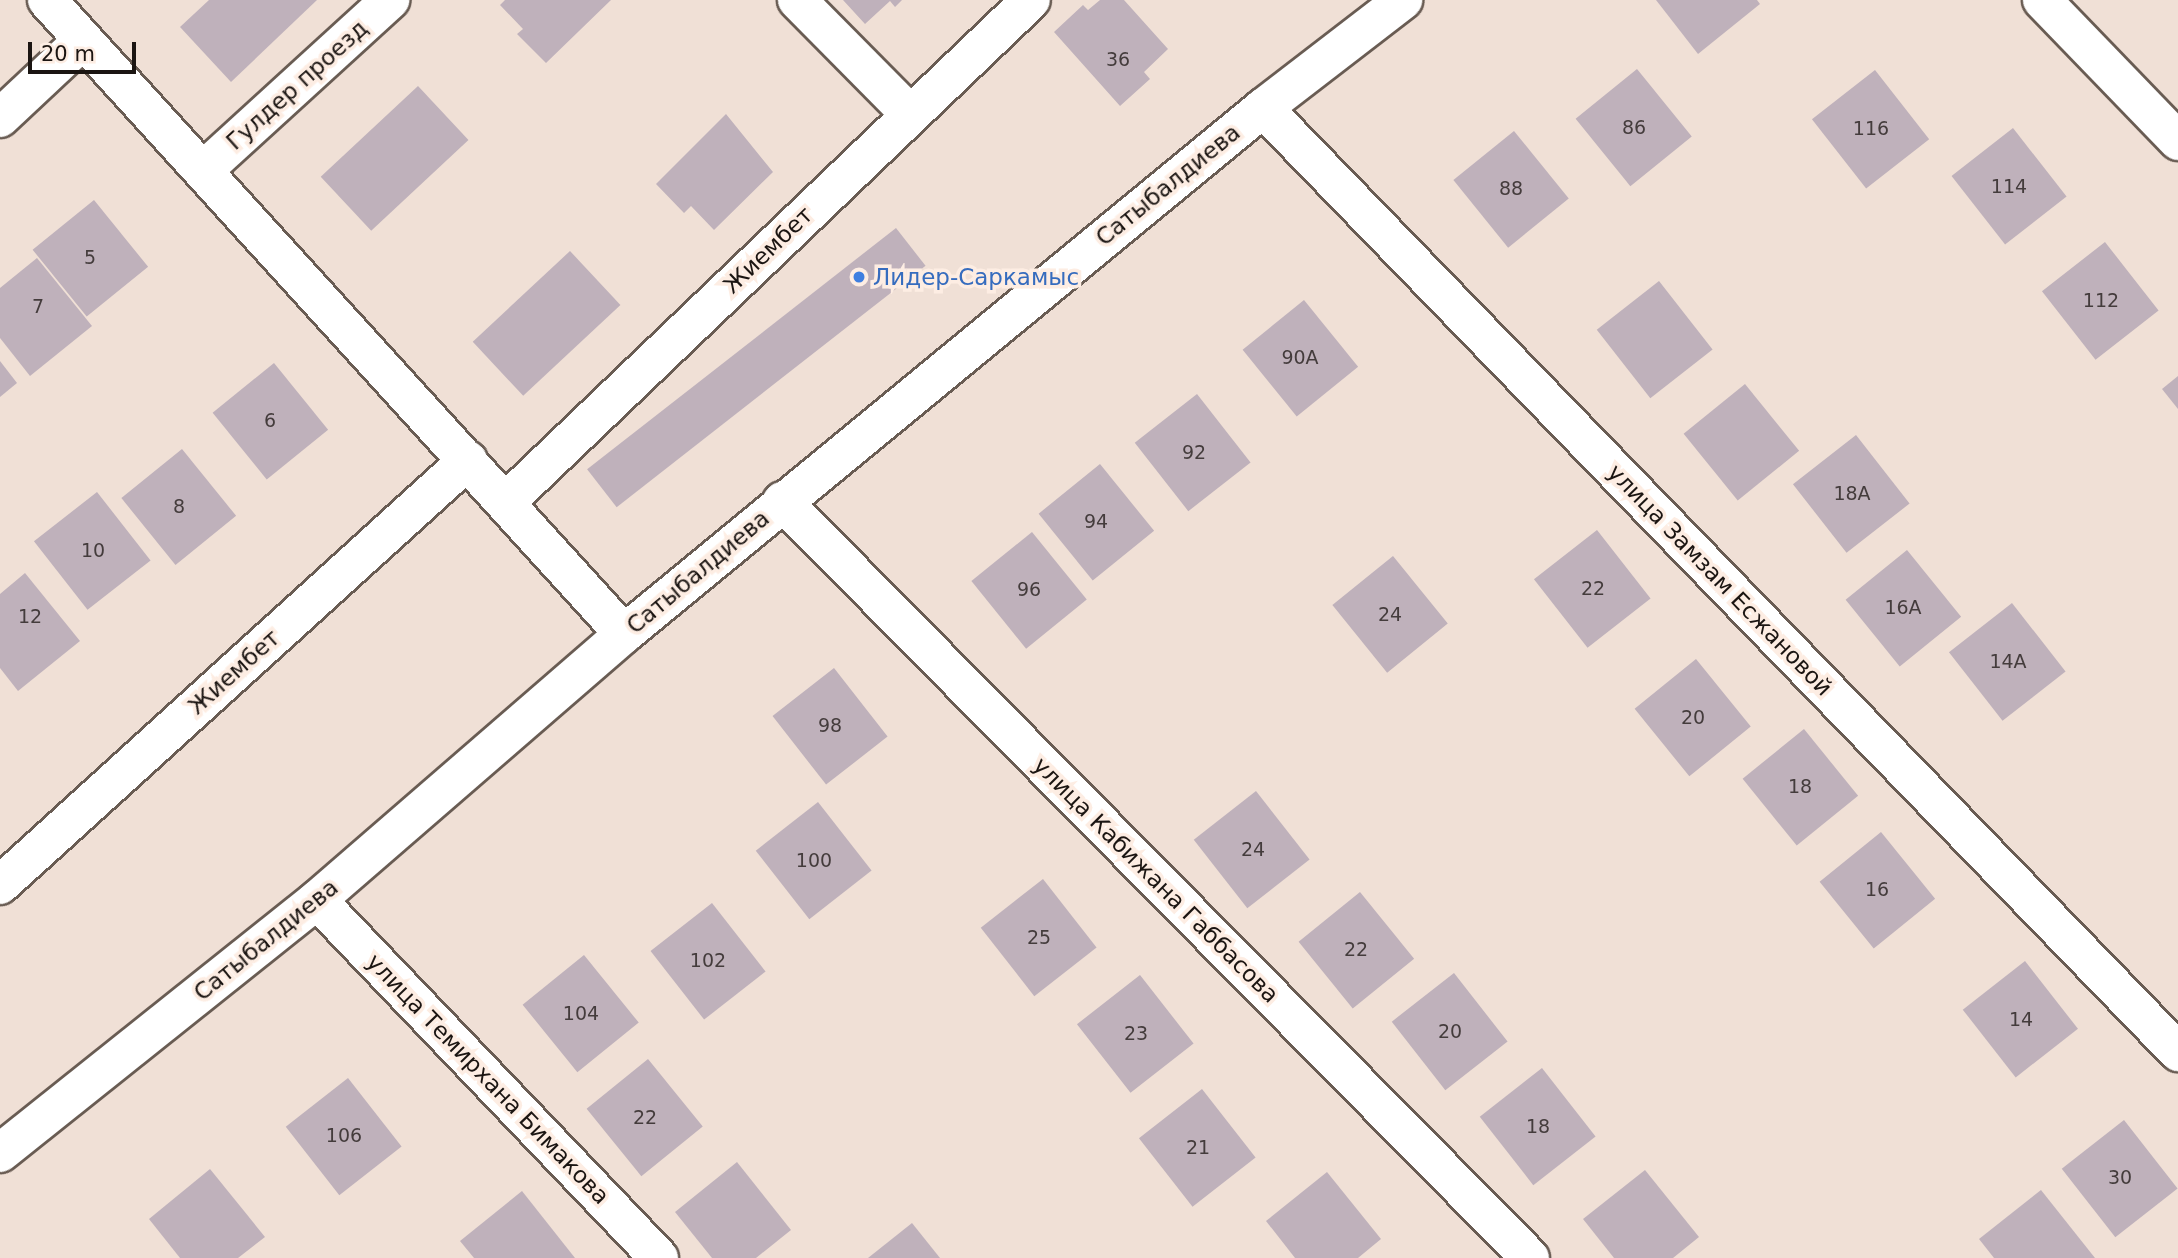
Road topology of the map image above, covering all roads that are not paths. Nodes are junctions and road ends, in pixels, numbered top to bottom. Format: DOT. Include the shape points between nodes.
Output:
graph roads {
  1 [pos="47,0"];
  2 [pos="390,0"];
  3 [pos="797,0"];
  4 [pos="1031,0"];
  5 [pos="1403,0"];
  6 [pos="2042,0"];
  7 [pos="82,41"];
  8 [pos="1263,108"];
  9 [pos="910,114"];
  10 [pos="0,118"];
  11 [pos="2178,141"];
  12 [pos="205,169"];
  13 [pos="468,460"];
  14 [pos="782,501"];
  15 [pos="506,502"];
  16 [pos="624,634"];
  17 [pos="0,885"];
  18 [pos="317,900"];
  19 [pos="2178,1052"];
  20 [pos="0,1153"];
  21 [pos="659,1258"];
  22 [pos="1530,1258"];
  1 -- 7 [label="street"];
  2 -- 12 [label="street, Гулдер проезд"];
  3 -- 9 [label="street"];
  4 -- 9 [label="street, Жиембет"];
  5 -- 8 [label="street, Сатыбалдиева"];
  6 -- 11 [label="street"];
  7 -- 10 [label="street"];
  7 -- 12 [label="street"];
  8 -- 14 [label="street, Сатыбалдиева"];
  8 -- 19 [label="street, улица Замзам Есжановой"];
  9 -- 15 [label="street, Жиембет"];
  12 -- 13 [label="street"];
  13 -- 15 [label="street"];
  13 -- 17 [label="street, Жиембет"];
  14 -- 16 [label="street, Сатыбалдиева"];
  14 -- 22 [label="street, улица Кабижана Габбасова"];
  15 -- 16 [label="street"];
  16 -- 18 [label="street, Сатыбалдиева"];
  18 -- 20 [label="street, Сатыбалдиева"];
  18 -- 21 [label="street, улица Темирхана Бимакова"];
}
